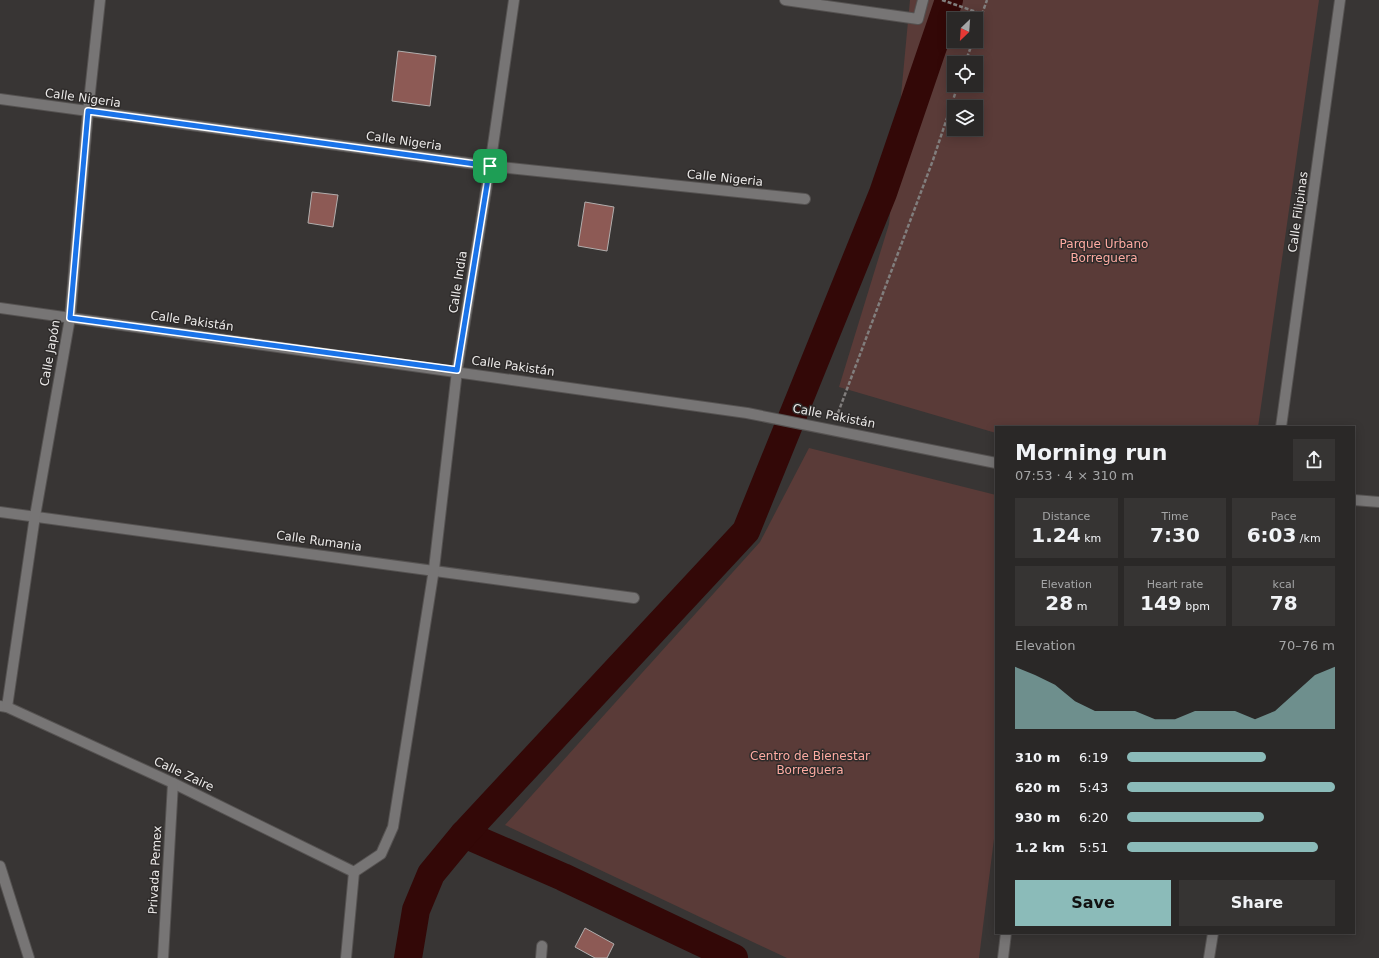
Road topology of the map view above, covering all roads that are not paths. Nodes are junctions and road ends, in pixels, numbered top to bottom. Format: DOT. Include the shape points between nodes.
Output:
graph roads {
  1 [pos="100,0"];
  2 [pos="514,0"];
  3 [pos="785,0"];
  4 [pos="923,0"];
  5 [pos="1340,0"];
  6 [pos="0,99"];
  7 [pos="88,111"];
  8 [pos="490,166"];
  9 [pos="805,199"];
  10 [pos="0,308"];
  11 [pos="70,318"];
  12 [pos="457,370"];
  13 [pos="1280,426"];
  14 [pos="995,463"];
  15 [pos="1355,500"];
  16 [pos="1379,502"];
  17 [pos="0,512"];
  18 [pos="35,516"];
  19 [pos="434,569"];
  20 [pos="634,598"];
  21 [pos="4,707"];
  22 [pos="173,783"];
  23 [pos="0,866"];
  24 [pos="354,872"];
  25 [pos="1006,934"];
  26 [pos="1213,934"];
  27 [pos="542,946"];
  28 [pos="29,958"];
  29 [pos="163,958"];
  30 [pos="346,958"];
  31 [pos="541,958"];
  32 [pos="1003,958"];
  33 [pos="1210,958"];
  1 -- 7 [label="street, Calle Japón"];
  2 -- 8 [label="street, Calle India"];
  3 -- 4 [label="street" via="918,19"];
  5 -- 13 [label="street, Calle Filipinas"];
  6 -- 7 [label="street, Calle Nigeria"];
  7 -- 8 [label="street, Calle Nigeria"];
  7 -- 11 [label="street, Calle Japón"];
  8 -- 9 [label="street, Calle Nigeria"];
  8 -- 12 [label="street, Calle India"];
  10 -- 11 [label="street, Calle Pakistán"];
  11 -- 12 [label="street, Calle Pakistán"];
  11 -- 18 [label="street, Calle Japón"];
  12 -- 14 [label="street, Calle Pakistán" via="747,413"];
  12 -- 19 [label="street, Calle India"];
  15 -- 16 [label="street"];
  17 -- 18 [label="street, Calle Rumania"];
  18 -- 19 [label="street, Calle Rumania"];
  18 -- 21 [label="street, Calle Japón"];
  19 -- 20 [label="street, Calle Rumania"];
  19 -- 24 [label="street, Calle India" via="394,827 381,854"];
  21 -- 22 [label="street, Calle Zaire"];
  22 -- 24 [label="street, Calle Zaire"];
  22 -- 29 [label="street, Privada Pemex"];
  23 -- 28 [label="street"];
  24 -- 30 [label="street"];
  25 -- 32 [label="street"];
  26 -- 33 [label="street"];
  27 -- 31 [label="street"];
}
